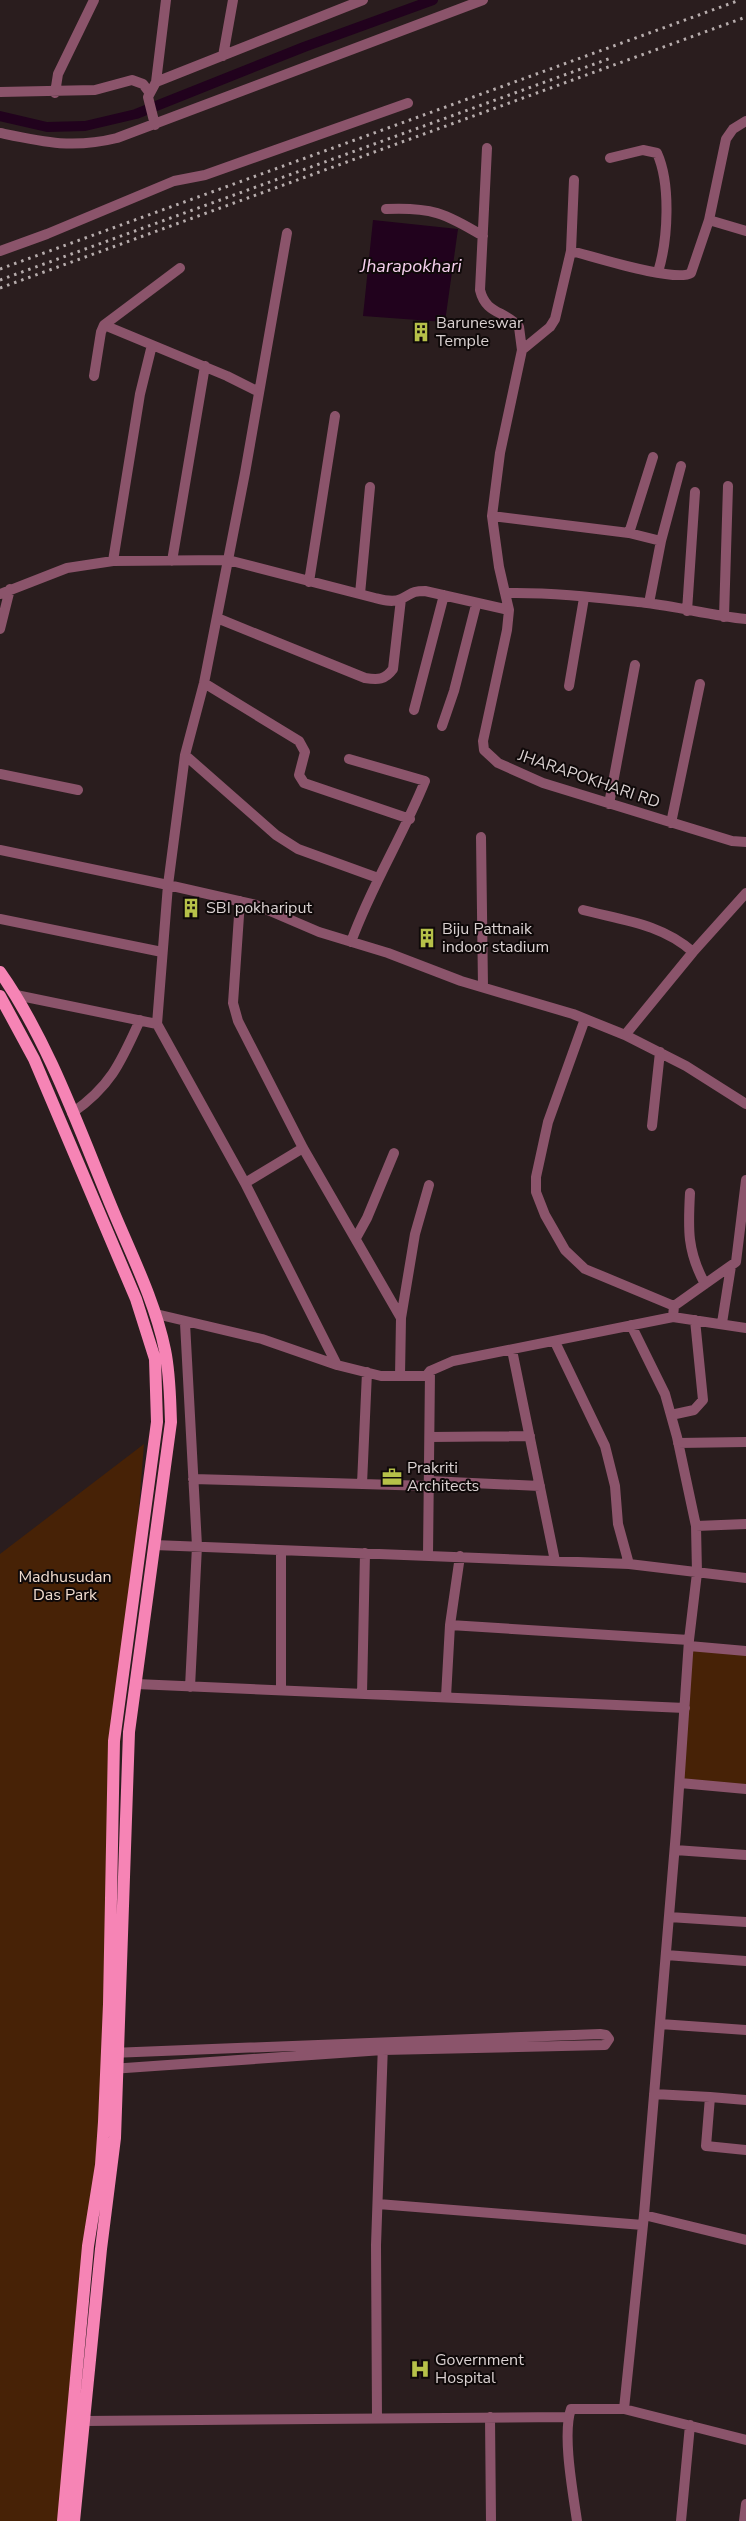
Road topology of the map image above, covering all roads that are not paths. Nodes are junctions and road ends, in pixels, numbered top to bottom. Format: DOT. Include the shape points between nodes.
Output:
graph roads {
  1 [pos="94,0"];
  2 [pos="166,0"];
  3 [pos="233,0"];
  4 [pos="363,0"];
  5 [pos="483,0"];
  6 [pos="223,56"];
  7 [pos="156,82"];
  8 [pos="0,92"];
  9 [pos="55,93"];
  10 [pos="148,95"];
  11 [pos="408,103"];
  12 [pos="746,121"];
  13 [pos="154,122"];
  14 [pos="0,133"];
  15 [pos="487,148"];
  16 [pos="610,158"];
  17 [pos="574,180"];
  18 [pos="386,209"];
  19 [pos="709,220"];
  20 [pos="746,231"];
  21 [pos="287,233"];
  22 [pos="483,236"];
  23 [pos="571,250"];
  24 [pos="0,251"];
  25 [pos="180,268"];
  26 [pos="658,272"];
  27 [pos="104,326"];
  28 [pos="152,345"];
  29 [pos="522,350"];
  30 [pos="205,366"];
  31 [pos="94,376"];
  32 [pos="259,392"];
  33 [pos="335,416"];
  34 [pos="653,457"];
  35 [pos="681,466"];
  36 [pos="728,486"];
  37 [pos="370,487"];
  38 [pos="695,492"];
  39 [pos="492,516"];
  40 [pos="629,533"];
  41 [pos="661,541"];
  42 [pos="228,560"];
  43 [pos="113,561"];
  44 [pos="172,561"];
  45 [pos="309,582"];
  46 [pos="10,589"];
  47 [pos="506,593"];
  48 [pos="0,594"];
  49 [pos="360,594"];
  50 [pos="444,595"];
  51 [pos="584,598"];
  52 [pos="401,599"];
  53 [pos="649,603"];
  54 [pos="476,605"];
  55 [pos="509,610"];
  56 [pos="688,612"];
  57 [pos="724,617"];
  58 [pos="217,618"];
  59 [pos="746,619"];
  60 [pos="0,629"];
  61 [pos="634,665"];
  62 [pos="204,683"];
  63 [pos="700,684"];
  64 [pos="569,686"];
  65 [pos="414,710"];
  66 [pos="442,726"];
  67 [pos="185,755"];
  68 [pos="350,759"];
  69 [pos="0,774"];
  70 [pos="78,790"];
  71 [pos="609,804"];
  72 [pos="410,818"];
  73 [pos="671,824"];
  74 [pos="481,837"];
  75 [pos="746,842"];
  76 [pos="0,850"];
  77 [pos="378,878"];
  78 [pos="168,885"];
  79 [pos="746,893"];
  80 [pos="240,901"];
  81 [pos="583,910"];
  82 [pos="0,919"];
  83 [pos="351,942"];
  84 [pos="162,952"];
  85 [pos="693,952"];
  86 [pos="0,972"];
  87 [pos="483,987"];
  88 [pos="16,995"];
  89 [pos="0,996"];
  90 [pos="585,1019"];
  91 [pos="140,1020"];
  92 [pos="157,1024"];
  93 [pos="625,1035"];
  94 [pos="660,1052"];
  95 [pos="746,1104"];
  96 [pos="72,1113"];
  97 [pos="652,1126"];
  98 [pos="303,1148"];
  99 [pos="394,1153"];
  100 [pos="746,1180"];
  101 [pos="245,1183"];
  102 [pos="429,1185"];
  103 [pos="690,1193"];
  104 [pos="745,1204"];
  105 [pos="356,1238"];
  106 [pos="731,1266"];
  107 [pos="705,1284"];
  108 [pos="674,1306"];
  109 [pos="156,1314"];
  110 [pos="673,1317"];
  111 [pos="402,1318"];
  112 [pos="695,1320"];
  113 [pos="185,1323"];
  114 [pos="722,1324"];
  115 [pos="632,1325"];
  116 [pos="746,1328"];
  117 [pos="556,1342"];
  118 [pos="512,1350"];
  119 [pos="337,1365"];
  120 [pos="430,1371"];
  121 [pos="367,1372"];
  122 [pos="400,1376"];
  123 [pos="671,1415"];
  124 [pos="530,1436"];
  125 [pos="430,1437"];
  126 [pos="746,1442"];
  127 [pos="678,1443"];
  128 [pos="193,1479"];
  129 [pos="429,1483"];
  130 [pos="362,1484"];
  131 [pos="540,1486"];
  132 [pos="746,1524"];
  133 [pos="696,1526"];
  134 [pos="154,1545"];
  135 [pos="197,1546"];
  136 [pos="281,1552"];
  137 [pos="365,1553"];
  138 [pos="428,1556"];
  139 [pos="460,1556"];
  140 [pos="555,1561"];
  141 [pos="628,1564"];
  142 [pos="697,1573"];
  143 [pos="746,1578"];
  144 [pos="450,1626"];
  145 [pos="689,1643"];
  146 [pos="746,1651"];
  147 [pos="136,1684"];
  148 [pos="190,1687"];
  149 [pos="281,1690"];
  150 [pos="362,1694"];
  151 [pos="446,1698"];
  152 [pos="685,1708"];
  153 [pos="680,1783"];
  154 [pos="746,1789"];
  155 [pos="675,1850"];
  156 [pos="746,1855"];
  157 [pos="669,1917"];
  158 [pos="746,1922"];
  159 [pos="666,1955"];
  160 [pos="746,1961"];
  161 [pos="660,2024"];
  162 [pos="746,2030"];
  163 [pos="383,2045"];
  164 [pos="114,2052"];
  165 [pos="113,2069"];
  166 [pos="654,2094"];
  167 [pos="710,2097"];
  168 [pos="746,2100"];
  169 [pos="746,2150"];
  170 [pos="378,2204"];
  171 [pos="644,2220"];
  172 [pos="746,2240"];
  173 [pos="83,2364"];
  174 [pos="624,2410"];
  175 [pos="568,2416"];
  176 [pos="490,2417"];
  177 [pos="377,2418"];
  178 [pos="84,2421"];
  179 [pos="690,2425"];
  180 [pos="746,2440"];
  181 [pos="746,2504"];
  182 [pos="63,2521"];
  183 [pos="74,2521"];
  184 [pos="491,2521"];
  185 [pos="577,2521"];
  186 [pos="680,2521"];
  187 [pos="744,2521"];
  1 -- 9 [label="street" via="58,74"];
  2 -- 7 [label="street"];
  3 -- 6 [label="street"];
  4 -- 6 [label="street"];
  5 -- 13 [label="street"];
  6 -- 7 [label="street"];
  7 -- 10 [label="street"];
  8 -- 9 [label="street"];
  9 -- 10 [label="street" via="95,90 132,80 142,84"];
  10 -- 13 [label="street"];
  11 -- 24 [label="street" via="205,175 174,181"];
  12 -- 19 [label="street" via="726,138"];
  13 -- 14 [label="street" via="94,144 48,144"];
  15 -- 22 [label="street, JHARAPOKHARI RD"];
  16 -- 26 [label="street" via="650,150 657,153 663,166 666,238"];
  17 -- 23 [label="street"];
  18 -- 22 [label="street" via="440,213"];
  19 -- 20 [label="street"];
  19 -- 26 [label="street" via="691,274 682,276"];
  21 -- 32 [label="street"];
  22 -- 29 [label="street, JHARAPOKHARI RD" via="480,290 483,301 519,327"];
  23 -- 26 [label="street"];
  23 -- 29 [label="street" via="554,319 550,327"];
  25 -- 27 [label="street"];
  27 -- 28 [label="street"];
  27 -- 31 [label="street"];
  28 -- 30 [label="street"];
  28 -- 43 [label="street" via="138,404"];
  29 -- 39 [label="street, JHARAPOKHARI RD" via="500,453"];
  30 -- 32 [label="street"];
  30 -- 44 [label="street"];
  32 -- 42 [label="street"];
  33 -- 45 [label="street"];
  34 -- 40 [label="street"];
  35 -- 41 [label="street"];
  36 -- 57 [label="street"];
  37 -- 49 [label="street"];
  38 -- 56 [label="street"];
  39 -- 40 [label="street"];
  39 -- 47 [label="street, JHARAPOKHARI RD"];
  40 -- 41 [label="street"];
  41 -- 53 [label="street"];
  42 -- 44 [label="street"];
  42 -- 45 [label="street"];
  42 -- 58 [label="street"];
  43 -- 44 [label="street"];
  43 -- 46 [label="street" via="67,568"];
  45 -- 49 [label="street"];
  46 -- 48 [label="street"];
  46 -- 60 [label="street"];
  47 -- 51 [label="street"];
  47 -- 55 [label="street, JHARAPOKHARI RD"];
  49 -- 52 [label="street" via="390,601"];
  50 -- 52 [label="street" via="415,591"];
  50 -- 54 [label="street"];
  50 -- 65 [label="street"];
  51 -- 53 [label="street"];
  51 -- 64 [label="street"];
  52 -- 58 [label="street" via="393,669 388,676 378,680 365,678"];
  53 -- 56 [label="street"];
  54 -- 55 [label="street"];
  54 -- 66 [label="street"];
  55 -- 71 [label="street, JHARAPOKHARI RD" via="483,741 484,750 498,763 543,783"];
  56 -- 57 [label="street"];
  57 -- 59 [label="street"];
  58 -- 62 [label="street"];
  61 -- 71 [label="street"];
  62 -- 67 [label="street"];
  62 -- 72 [label="street" via="299,742 304,747 304,757 298,775 304,783"];
  63 -- 73 [label="street"];
  67 -- 77 [label="street" via="276,835 298,848"];
  67 -- 78 [label="street"];
  68 -- 72 [label="street" via="425,780"];
  69 -- 70 [label="street"];
  71 -- 73 [label="street, JHARAPOKHARI RD"];
  72 -- 77 [label="street"];
  73 -- 75 [label="street, JHARAPOKHARI RD"];
  74 -- 87 [label="street"];
  76 -- 78 [label="street"];
  77 -- 83 [label="street"];
  78 -- 80 [label="street"];
  78 -- 84 [label="street"];
  79 -- 85 [label="street"];
  80 -- 83 [label="street"];
  80 -- 98 [label="street" via="233,1002 238,1021"];
  81 -- 85 [label="street" via="663,931"];
  82 -- 84 [label="street"];
  83 -- 87 [label="street"];
  84 -- 92 [label="street"];
  85 -- 93 [label="street"];
  86 -- 88 [label="main road"];
  87 -- 90 [label="street"];
  88 -- 91 [label="street"];
  88 -- 96 [label="main road"];
  89 -- 164 [label="main road" via="34,1059 98,1207 136,1299 155,1358 157,1422 114,1741"];
  90 -- 93 [label="street"];
  90 -- 108 [label="street" via="548,1122 536,1177 536,1192 565,1250 585,1269"];
  91 -- 92 [label="street"];
  91 -- 96 [label="street" via="112,1075 94,1098"];
  92 -- 101 [label="street"];
  93 -- 94 [label="street"];
  94 -- 95 [label="street"];
  94 -- 97 [label="street"];
  96 -- 109 [label="main road"];
  98 -- 101 [label="street"];
  98 -- 105 [label="street"];
  99 -- 105 [label="street"];
  100 -- 104 [label="street"];
  101 -- 119 [label="street"];
  102 -- 111 [label="street" via="415,1234"];
  103 -- 107 [label="street" via="688,1231 691,1250"];
  104 -- 106 [label="street" via="738,1258"];
  105 -- 111 [label="street"];
  106 -- 107 [label="street"];
  106 -- 114 [label="street"];
  107 -- 108 [label="street"];
  108 -- 110 [label="street"];
  109 -- 113 [label="street"];
  109 -- 134 [label="main road" via="170,1380 171,1422"];
  110 -- 112 [label="street"];
  110 -- 115 [label="street"];
  111 -- 122 [label="street"];
  112 -- 114 [label="street"];
  112 -- 123 [label="street" via="703,1400 694,1410"];
  113 -- 119 [label="street" via="262,1339"];
  113 -- 128 [label="street"];
  114 -- 116 [label="street"];
  115 -- 117 [label="street"];
  115 -- 123 [label="street" via="665,1394"];
  117 -- 118 [label="street"];
  117 -- 141 [label="street" via="605,1446"];
  118 -- 120 [label="street" via="453,1361"];
  118 -- 124 [label="street"];
  119 -- 121 [label="street"];
  120 -- 122 [label="street" via="426,1376"];
  120 -- 125 [label="street"];
  121 -- 122 [label="street"];
  121 -- 130 [label="street"];
  123 -- 127 [label="street"];
  124 -- 125 [label="street"];
  124 -- 131 [label="street"];
  125 -- 129 [label="street"];
  126 -- 127 [label="street"];
  127 -- 133 [label="street"];
  128 -- 130 [label="street"];
  128 -- 135 [label="street"];
  129 -- 130 [label="street"];
  129 -- 131 [label="street"];
  129 -- 138 [label="street"];
  131 -- 140 [label="street"];
  132 -- 133 [label="street"];
  133 -- 142 [label="street"];
  134 -- 135 [label="street"];
  134 -- 147 [label="main road"];
  135 -- 136 [label="street"];
  135 -- 148 [label="street"];
  136 -- 137 [label="street"];
  136 -- 149 [label="street"];
  137 -- 138 [label="street"];
  137 -- 150 [label="street"];
  138 -- 139 [label="street"];
  139 -- 140 [label="street"];
  139 -- 144 [label="street"];
  140 -- 141 [label="street"];
  141 -- 142 [label="street"];
  142 -- 143 [label="street"];
  142 -- 145 [label="street"];
  144 -- 145 [label="street"];
  144 -- 151 [label="street"];
  145 -- 146 [label="street"];
  145 -- 152 [label="street"];
  147 -- 148 [label="street"];
  147 -- 164 [label="main road" via="126,1777"];
  148 -- 149 [label="street"];
  149 -- 150 [label="street"];
  150 -- 151 [label="street"];
  151 -- 152 [label="street"];
  152 -- 153 [label="street"];
  153 -- 154 [label="street"];
  153 -- 155 [label="street"];
  155 -- 156 [label="street"];
  155 -- 157 [label="street"];
  157 -- 158 [label="street"];
  157 -- 159 [label="street"];
  159 -- 160 [label="street"];
  159 -- 161 [label="street"];
  161 -- 162 [label="street"];
  161 -- 166 [label="street"];
  163 -- 163 [label="street" via="600,2034 608,2038 604,2046"];
  163 -- 164 [label="street"];
  163 -- 165 [label="street"];
  163 -- 170 [label="street"];
  164 -- 165 [label="main road"];
  165 -- 173 [label="main road" via="116,2138"];
  166 -- 167 [label="street"];
  166 -- 171 [label="street"];
  167 -- 168 [label="street"];
  167 -- 169 [label="street" via="706,2146"];
  170 -- 171 [label="street"];
  170 -- 177 [label="street"];
  171 -- 172 [label="street"];
  171 -- 174 [label="street"];
  173 -- 178 [label="main road"];
  173 -- 182 [label="main road"];
  174 -- 175 [label="street" via="576,2407"];
  174 -- 179 [label="street"];
  175 -- 176 [label="street"];
  175 -- 185 [label="street"];
  176 -- 177 [label="street"];
  176 -- 184 [label="street"];
  177 -- 178 [label="street"];
  178 -- 183 [label="main road"];
  179 -- 180 [label="street"];
  179 -- 186 [label="street"];
  181 -- 187 [label="street"];
}
